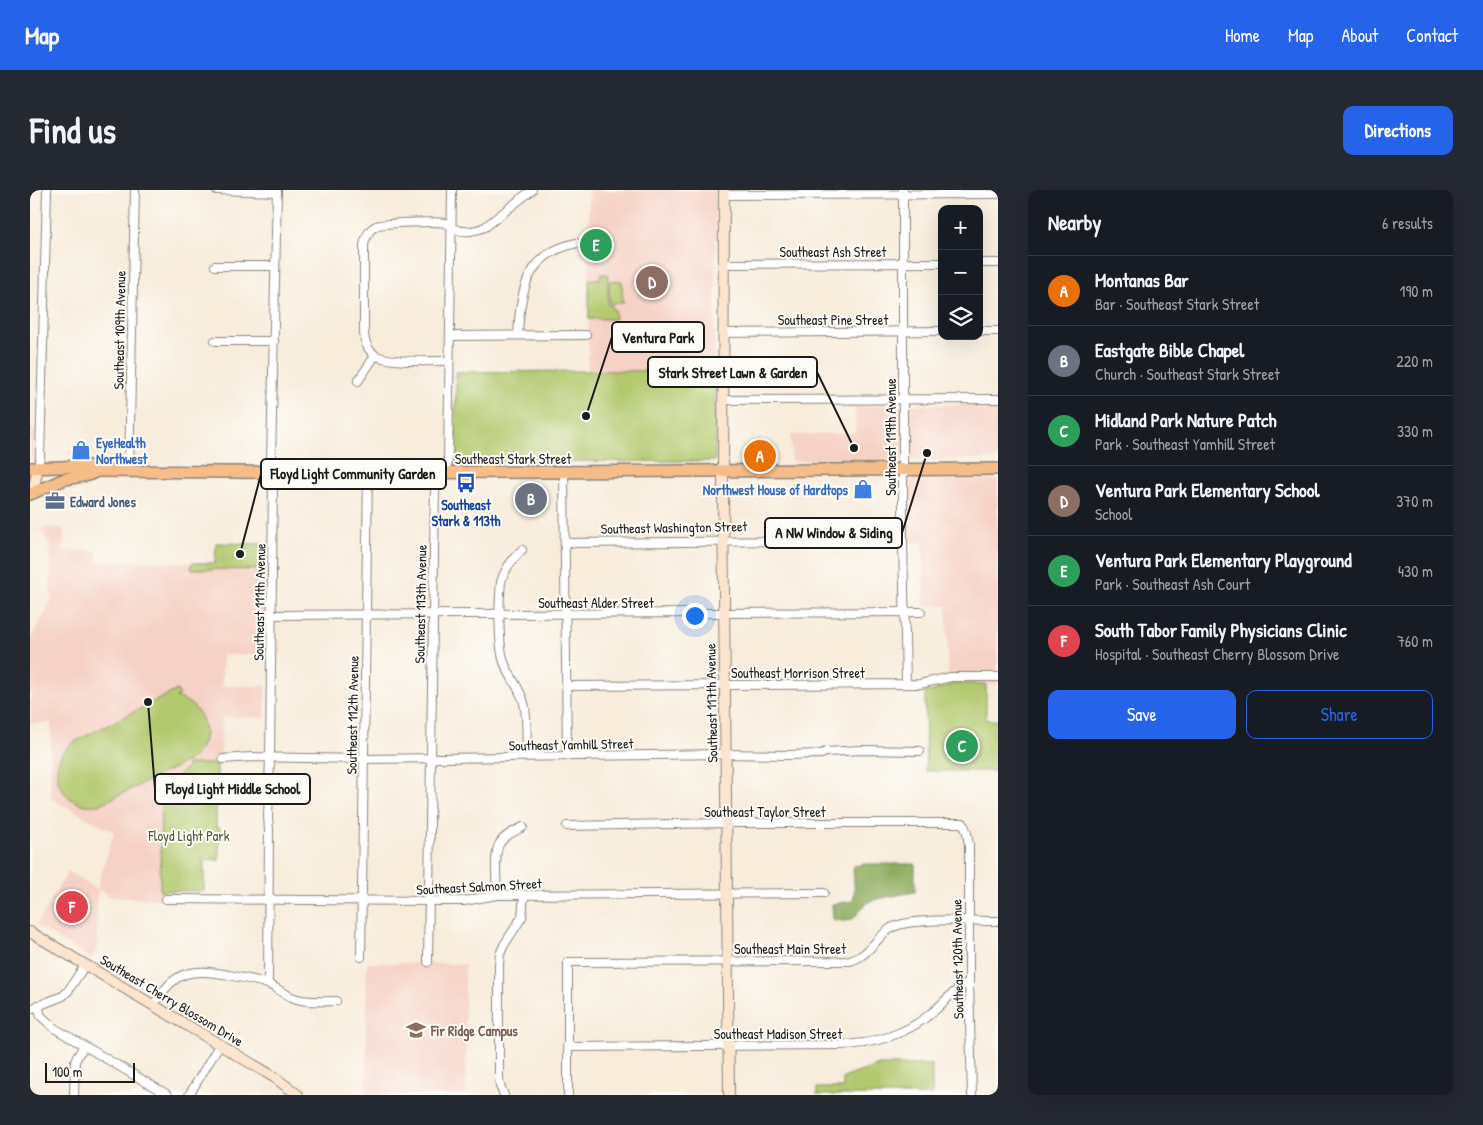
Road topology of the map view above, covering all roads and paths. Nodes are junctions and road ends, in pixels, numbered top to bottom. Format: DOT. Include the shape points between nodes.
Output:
graph roads {
  1 [pos="47,190"];
  2 [pos="135,190"];
  3 [pos="216,190"];
  4 [pos="452,190"];
  5 [pos="532,190"];
  6 [pos="277,191"];
  7 [pos="904,192"];
  8 [pos="724,193"];
  9 [pos="998,194"];
  10 [pos="452,227"];
  11 [pos="577,243"];
  12 [pos="998,262"];
  13 [pos="904,263"];
  14 [pos="938,263"];
  15 [pos="983,263"];
  16 [pos="724,264"];
  17 [pos="215,266"];
  18 [pos="275,266"];
  19 [pos="903,331"];
  20 [pos="938,331"];
  21 [pos="983,331"];
  22 [pos="998,331"];
  23 [pos="723,332"];
  24 [pos="518,335"];
  25 [pos="586,335"];
  26 [pos="450,336"];
  27 [pos="214,341"];
  28 [pos="274,342"];
  29 [pos="375,356"];
  30 [pos="449,361"];
  31 [pos="358,381"];
  32 [pos="998,399"];
  33 [pos="723,400"];
  34 [pos="903,400"];
  35 [pos="34,467"];
  36 [pos="998,469"];
  37 [pos="903,470"];
  38 [pos="98,471"];
  39 [pos="129,471"];
  40 [pos="722,471"];
  41 [pos="564,472"];
  42 [pos="272,473"];
  43 [pos="368,473"];
  44 [pos="441,473"];
  45 [pos="31,494"];
  46 [pos="903,540"];
  47 [pos="723,541"];
  48 [pos="566,543"];
  49 [pos="522,550"];
  50 [pos="905,612"];
  51 [pos="921,612"];
  52 [pos="724,613"];
  53 [pos="500,614"];
  54 [pos="271,615"];
  55 [pos="433,615"];
  56 [pos="566,615"];
  57 [pos="366,616"];
  58 [pos="998,677"];
  59 [pos="724,684"];
  60 [pos="906,684"];
  61 [pos="566,686"];
  62 [pos="920,751"];
  63 [pos="725,754"];
  64 [pos="526,756"];
  65 [pos="567,756"];
  66 [pos="270,758"];
  67 [pos="364,758"];
  68 [pos="431,758"];
  69 [pos="223,759"];
  70 [pos="726,823"];
  71 [pos="962,823"];
  72 [pos="567,826"];
  73 [pos="523,827"];
  74 [pos="727,893"];
  75 [pos="824,893"];
  76 [pos="497,895"];
  77 [pos="524,895"];
  78 [pos="166,899"];
  79 [pos="269,900"];
  80 [pos="428,901"];
  81 [pos="362,902"];
  82 [pos="969,921"];
  83 [pos="998,921"];
  84 [pos="30,932"];
  85 [pos="361,957"];
  86 [pos="728,961"];
  87 [pos="428,962"];
  88 [pos="85,965"];
  89 [pos="969,982"];
  90 [pos="268,984"];
  91 [pos="336,1001"];
  92 [pos="154,1005"];
  93 [pos="34,1007"];
  94 [pos="220,1044"];
  95 [pos="728,1045"];
  96 [pos="84,1046"];
  97 [pos="568,1047"];
  98 [pos="74,1095"];
  99 [pos="168,1095"];
  100 [pos="189,1095"];
  101 [pos="298,1095"];
  102 [pos="504,1095"];
  103 [pos="568,1095"];
  104 [pos="729,1095"];
  105 [pos="972,1095"];
  1 -- 35 [label="street" via="40,458"];
  2 -- 39 [label="street, Southeast 109th Avenue"];
  3 -- 6 [label="street"];
  4 -- 10 [label="street, Southeast 113th Avenue"];
  5 -- 10 [label="street" via="485,227 468,231"];
  6 -- 18 [label="street, Southeast 111th Avenue"];
  7 -- 8 [label="street"];
  7 -- 9 [label="street"];
  7 -- 13 [label="street, Southeast 119th Avenue"];
  8 -- 16 [label="street, Southeast 117th Avenue"];
  10 -- 26 [label="street, Southeast 113th Avenue"];
  10 -- 29 [label="street" via="445,223 386,223 375,226 367,236 364,245 364,341"];
  11 -- 24 [label="street" via="555,250 527,278"];
  12 -- 15 [label="street"];
  13 -- 14 [label="street, Southeast Ash Street"];
  13 -- 16 [label="street, Southeast Ash Street"];
  13 -- 19 [label="street, Southeast 119th Avenue"];
  16 -- 23 [label="street, Southeast 117th Avenue"];
  17 -- 18 [label="street"];
  18 -- 28 [label="street, Southeast 111th Avenue"];
  19 -- 20 [label="street, Southeast Pine Street"];
  19 -- 23 [label="street, Southeast Pine Street"];
  19 -- 34 [label="street, Southeast 119th Avenue"];
  21 -- 22 [label="street"];
  23 -- 33 [label="street, Southeast 117th Avenue"];
  24 -- 25 [label="street"];
  24 -- 26 [label="street"];
  26 -- 30 [label="street, Southeast 113th Avenue"];
  27 -- 28 [label="street"];
  28 -- 42 [label="street, Southeast 111th Avenue"];
  29 -- 30 [label="street"];
  29 -- 31 [label="street"];
  30 -- 44 [label="street, Southeast 113th Avenue" via="448,463"];
  32 -- 34 [label="street"];
  33 -- 34 [label="street"];
  33 -- 40 [label="street, Southeast 117th Avenue"];
  34 -- 37 [label="street, Southeast 119th Avenue"];
  35 -- 38 [label="main road, Southeast Stark Street" via="88,466"];
  35 -- 45 [label="street"];
  36 -- 37 [label="main road, Southeast Stark Street"];
  37 -- 40 [label="main road, Southeast Stark Street"];
  37 -- 46 [label="street, Southeast 119th Avenue"];
  38 -- 39 [label="main road, Southeast Stark Street"];
  38 -- 45 [label="main road" via="65,479"];
  39 -- 42 [label="main road, Southeast Stark Street"];
  40 -- 41 [label="main road, Southeast Stark Street"];
  40 -- 47 [label="street, Southeast 117th Avenue"];
  41 -- 44 [label="main road, Southeast Stark Street"];
  41 -- 48 [label="street"];
  42 -- 43 [label="main road, Southeast Stark Street"];
  42 -- 54 [label="street, Southeast 111th Avenue"];
  43 -- 44 [label="main road, Southeast Stark Street"];
  43 -- 57 [label="street, Southeast 112th Avenue"];
  44 -- 55 [label="street, Southeast 113th Avenue" via="435,483"];
  46 -- 47 [label="street, Southeast Washington Street"];
  46 -- 50 [label="street, Southeast 119th Avenue"];
  47 -- 48 [label="street, Southeast Washington Street"];
  47 -- 52 [label="street, Southeast 117th Avenue"];
  48 -- 56 [label="street"];
  49 -- 53 [label="street" via="504,572"];
  50 -- 51 [label="street, Southeast Alder Street"];
  50 -- 52 [label="street, Southeast Alder Street"];
  50 -- 60 [label="street, Southeast 119th Avenue"];
  52 -- 56 [label="street, Southeast Alder Street"];
  52 -- 59 [label="street, Southeast 117th Avenue"];
  53 -- 55 [label="street, Southeast Alder Street"];
  53 -- 56 [label="street, Southeast Alder Street"];
  53 -- 64 [label="street" via="503,660 524,702"];
  54 -- 57 [label="street, Southeast Alder Street"];
  54 -- 66 [label="street, Southeast 111th Avenue"];
  55 -- 57 [label="street, Southeast Alder Street"];
  55 -- 68 [label="street, Southeast 113th Avenue"];
  56 -- 61 [label="street"];
  57 -- 67 [label="street, Southeast 112th Avenue"];
  58 -- 60 [label="street, Southeast Morrison Street" via="951,678 927,684"];
  59 -- 60 [label="street, Southeast Morrison Street"];
  59 -- 61 [label="street, Southeast Morrison Street"];
  59 -- 63 [label="street, Southeast 117th Avenue"];
  61 -- 65 [label="street"];
  62 -- 63 [label="street, Southeast Yamhill Street"];
  63 -- 65 [label="street, Southeast Yamhill Street"];
  63 -- 70 [label="street, Southeast 117th Avenue"];
  64 -- 65 [label="street, Southeast Yamhill Street"];
  64 -- 68 [label="street, Southeast Yamhill Street"];
  66 -- 67 [label="street, Southeast Yamhill Street"];
  66 -- 69 [label="street, Southeast Yamhill Street"];
  66 -- 79 [label="street, Southeast 111th Avenue"];
  67 -- 68 [label="street, Southeast Yamhill Street"];
  67 -- 81 [label="street, Southeast 112th Avenue"];
  68 -- 80 [label="street, Southeast 113th Avenue"];
  70 -- 71 [label="street, Southeast Taylor Street"];
  70 -- 72 [label="street, Southeast Taylor Street"];
  70 -- 74 [label="street, Southeast 117th Avenue"];
  71 -- 82 [label="street, Southeast 120th Avenue" via="969,845"];
  73 -- 76 [label="street" via="498,845"];
  74 -- 75 [label="street, Southeast Salmon Street"];
  74 -- 77 [label="street, Southeast Salmon Street"];
  74 -- 86 [label="street, Southeast 117th Avenue"];
  76 -- 77 [label="street, Southeast Salmon Street"];
  76 -- 80 [label="street, Southeast Salmon Street" via="464,901"];
  77 -- 102 [label="street" via="522,917 500,954 499,1077"];
  78 -- 79 [label="street, Southeast Salmon Street"];
  79 -- 81 [label="street, Southeast Salmon Street"];
  79 -- 90 [label="street, Southeast 111th Avenue"];
  80 -- 81 [label="street, Southeast Salmon Street"];
  80 -- 87 [label="street, Southeast 113th Avenue"];
  81 -- 85 [label="street, Southeast 112th Avenue"];
  82 -- 83 [label="street, Southeast Main Street"];
  82 -- 86 [label="street, Southeast Main Street" via="905,923 884,934 863,956 850,961"];
  82 -- 89 [label="street, Southeast 120th Avenue"];
  84 -- 88 [label="street, Southeast Cherry Blossom Drive"];
  86 -- 95 [label="street, Southeast 117th Avenue"];
  86 -- 97 [label="street, Southeast Main Street" via="568,962"];
  88 -- 92 [label="street, Southeast Cherry Blossom Drive"];
  88 -- 93 [label="street" via="63,996"];
  89 -- 95 [label="street, Southeast Madison Street" via="958,987 922,1021 876,1041 844,1045"];
  89 -- 105 [label="street, Southeast 120th Avenue"];
  90 -- 91 [label="street" via="295,998"];
  90 -- 92 [label="street" via="212,972 191,972 166,987"];
  92 -- 94 [label="street, Southeast Cherry Blossom Drive"];
  93 -- 96 [label="street" via="54,1028"];
  94 -- 100 [label="street"];
  94 -- 101 [label="street, Southeast Cherry Blossom Drive"];
  95 -- 97 [label="street, Southeast Madison Street"];
  95 -- 104 [label="street, Southeast 117th Avenue"];
  96 -- 98 [label="street" via="76,1057"];
  96 -- 99 [label="street"];
  97 -- 103 [label="street"];
}
